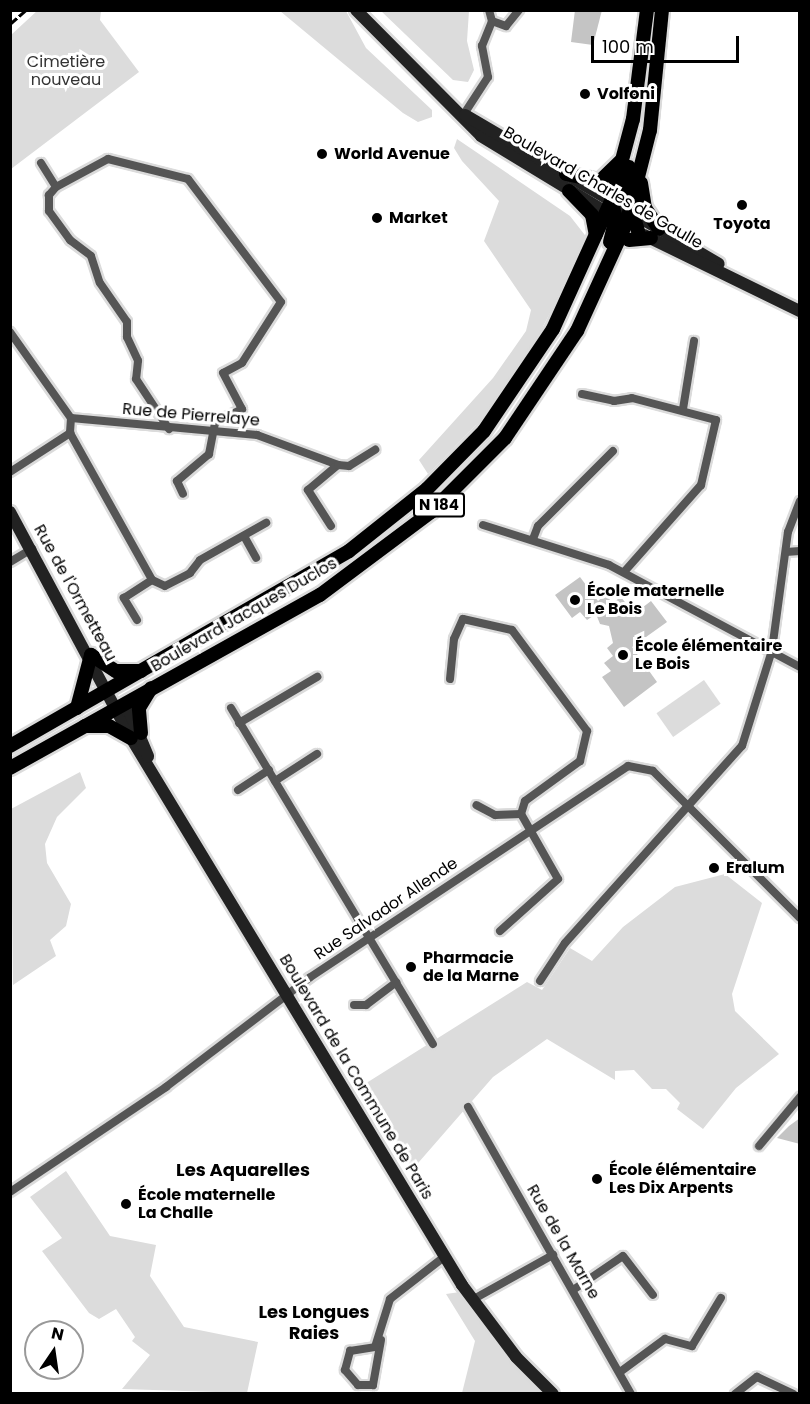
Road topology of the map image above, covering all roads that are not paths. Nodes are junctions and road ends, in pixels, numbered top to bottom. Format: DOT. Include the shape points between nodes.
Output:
graph roads {
  1 [pos="356,10"];
  2 [pos="489,10"];
  3 [pos="519,10"];
  4 [pos="647,10"];
  5 [pos="662,10"];
  6 [pos="492,21"];
  7 [pos="464,114"];
  8 [pos="627,153"];
  9 [pos="41,164"];
  10 [pos="641,169"];
  11 [pos="566,174"];
  12 [pos="56,187"];
  13 [pos="569,191"];
  14 [pos="621,216"];
  15 [pos="655,234"];
  16 [pos="596,237"];
  17 [pos="617,247"];
  18 [pos="595,295"];
  19 [pos="800,310"];
  20 [pos="10,332"];
  21 [pos="694,340"];
  22 [pos="582,394"];
  23 [pos="683,409"];
  24 [pos="71,418"];
  25 [pos="169,429"];
  26 [pos="213,432"];
  27 [pos="70,434"];
  28 [pos="375,450"];
  29 [pos="613,451"];
  30 [pos="338,465"];
  31 [pos="10,472"];
  32 [pos="183,495"];
  33 [pos="800,501"];
  34 [pos="10,512"];
  35 [pos="266,523"];
  36 [pos="483,525"];
  37 [pos="331,526"];
  38 [pos="244,536"];
  39 [pos="533,538"];
  40 [pos="32,549"];
  41 [pos="800,551"];
  42 [pos="786,552"];
  43 [pos="256,558"];
  44 [pos="10,562"];
  45 [pos="624,572"];
  46 [pos="152,580"];
  47 [pos="137,620"];
  48 [pos="772,650"];
  49 [pos="91,655"];
  50 [pos="800,667"];
  51 [pos="146,670"];
  52 [pos="317,677"];
  53 [pos="450,679"];
  54 [pos="152,687"];
  55 [pos="109,690"];
  56 [pos="119,706"];
  57 [pos="77,708"];
  58 [pos="231,708"];
  59 [pos="239,723"];
  60 [pos="83,727"];
  61 [pos="136,735"];
  62 [pos="10,746"];
  63 [pos="318,754"];
  64 [pos="10,768"];
  65 [pos="269,770"];
  66 [pos="275,781"];
  67 [pos="238,790"];
  68 [pos="686,804"];
  69 [pos="476,805"];
  70 [pos="521,814"];
  71 [pos="530,831"];
  72 [pos="800,918"];
  73 [pos="500,931"];
  74 [pos="370,937"];
  75 [pos="540,981"];
  76 [pos="396,982"];
  77 [pos="289,994"];
  78 [pos="354,1005"];
  79 [pos="433,1044"];
  80 [pos="800,1097"];
  81 [pos="468,1107"];
  82 [pos="759,1146"];
  83 [pos="10,1192"];
  84 [pos="554,1255"];
  85 [pos="444,1257"];
  86 [pos="573,1290"];
  87 [pos="653,1295"];
  88 [pos="721,1298"];
  89 [pos="472,1300"];
  90 [pos="381,1340"];
  91 [pos="620,1372"];
  92 [pos="372,1389"];
  93 [pos="553,1394"];
  94 [pos="631,1394"];
  95 [pos="735,1394"];
  96 [pos="793,1394"];
  1 -- 7 [label="street, Boulevard Charles de Gaulle"];
  2 -- 6 [label="street"];
  3 -- 6 [label="street" via="511,24"];
  4 -- 8 [label="main road, N 184"];
  5 -- 10 [label="main road, N 184"];
  6 -- 7 [label="street" via="482,46 488,77"];
  7 -- 11 [label="street, Boulevard Charles de Gaulle"];
  7 -- 13 [label="street, Boulevard Charles de Gaulle" via="481,136"];
  8 -- 11 [label="main road" via="600,181"];
  8 -- 14 [label="main road, N 184"];
  8 -- 14 [label="main road, N 184"];
  9 -- 12 [label="street"];
  10 -- 14 [label="main road, N 184"];
  10 -- 15 [label="main road" via="645,208"];
  11 -- 14 [label="street, Boulevard Charles de Gaulle"];
  12 -- 25 [label="street" via="49,195 49,211 70,240 91,256 100,283 127,321 126,337 138,361 135,379"];
  12 -- 26 [label="street" via="108,159 188,179 281,302 242,363 223,374 242,409 215,423"];
  13 -- 14 [label="street, Boulevard Charles de Gaulle"];
  13 -- 16 [label="main road" via="592,215"];
  14 -- 15 [label="street, Boulevard Charles de Gaulle"];
  14 -- 15 [label="street, Boulevard Charles de Gaulle"];
  14 -- 16 [label="main road, Boulevard Jacques Duclos / N 184"];
  14 -- 17 [label="main road, Boulevard Jacques Duclos / N 184"];
  14 -- 18 [label="main road" via="597,269"];
  15 -- 17 [label="main road" via="634,238"];
  15 -- 19 [label="street, Boulevard Charles de Gaulle"];
  16 -- 51 [label="main road, Boulevard Jacques Duclos / N 184" via="524,377 459,460 349,551"];
  17 -- 18 [label="main road, Boulevard Jacques Duclos / N 184"];
  18 -- 54 [label="main road, Boulevard Jacques Duclos / N 184" via="528,409 478,468 431,512 320,595"];
  20 -- 24 [label="street"];
  21 -- 23 [label="street"];
  22 -- 23 [label="street"];
  23 -- 45 [label="street" via="716,420 703,481"];
  24 -- 25 [label="street, Rue de Pierrelaye"];
  24 -- 27 [label="street"];
  25 -- 26 [label="street, Rue de Pierrelaye"];
  26 -- 30 [label="street, Rue de Pierrelaye" via="257,435"];
  26 -- 32 [label="street" via="209,454 177,481"];
  27 -- 31 [label="street"];
  27 -- 46 [label="street"];
  28 -- 30 [label="street" via="349,466"];
  29 -- 39 [label="street" via="538,526"];
  30 -- 37 [label="street" via="308,490"];
  33 -- 42 [label="street"];
  34 -- 40 [label="street, Rue de l'Ormetteau"];
  35 -- 38 [label="street"];
  36 -- 39 [label="street"];
  38 -- 43 [label="street"];
  38 -- 46 [label="street" via="200,560 190,573 165,586"];
  39 -- 45 [label="street"];
  40 -- 44 [label="street"];
  40 -- 49 [label="street, Rue de l'Ormetteau"];
  41 -- 42 [label="street"];
  42 -- 48 [label="street"];
  45 -- 48 [label="street"];
  46 -- 47 [label="street" via="124,598"];
  48 -- 50 [label="street"];
  48 -- 68 [label="street" via="742,746"];
  49 -- 51 [label="main road" via="116,671"];
  49 -- 55 [label="street, Rue de l'Ormetteau"];
  49 -- 57 [label="main road" via="88,683"];
  51 -- 55 [label="main road, Boulevard Jacques Duclos / N 184"];
  51 -- 56 [label="main road, N 184"];
  52 -- 59 [label="street"];
  53 -- 70 [label="street" via="454,639 462,619 512,630 586,726 580,761 525,801"];
  54 -- 56 [label="main road, Boulevard Jacques Duclos / N 184"];
  54 -- 61 [label="main road" via="139,708"];
  55 -- 56 [label="street, Rue de l'Ormetteau"];
  55 -- 57 [label="main road, Boulevard Jacques Duclos / N 184"];
  55 -- 60 [label="main road, N 184"];
  56 -- 60 [label="main road, Boulevard Jacques Duclos / N 184"];
  56 -- 61 [label="street, Boulevard de la Commune de Paris"];
  57 -- 62 [label="main road, Boulevard Jacques Duclos / N 184"];
  58 -- 59 [label="street"];
  59 -- 65 [label="street"];
  60 -- 61 [label="main road" via="109,726"];
  60 -- 64 [label="main road, Boulevard Jacques Duclos / N 184"];
  61 -- 77 [label="street, Boulevard de la Commune de Paris"];
  63 -- 66 [label="street"];
  65 -- 66 [label="street"];
  65 -- 67 [label="street"];
  66 -- 74 [label="street"];
  68 -- 71 [label="street, Rue Salvador Allende" via="650,768 637,764"];
  68 -- 72 [label="street"];
  68 -- 75 [label="street" via="565,943"];
  69 -- 70 [label="street" via="495,815"];
  70 -- 71 [label="street"];
  71 -- 73 [label="street" via="558,879"];
  71 -- 74 [label="street, Rue Salvador Allende"];
  74 -- 76 [label="street"];
  74 -- 77 [label="street, Rue Salvador Allende"];
  76 -- 78 [label="street" via="366,1005"];
  76 -- 79 [label="street"];
  77 -- 83 [label="street, Rue Salvador Allende" via="166,1087"];
  77 -- 85 [label="street, Boulevard de la Commune de Paris"];
  80 -- 82 [label="street"];
  81 -- 84 [label="street, Rue de la Marne"];
  84 -- 86 [label="street, Rue de la Marne"];
  84 -- 89 [label="street"];
  85 -- 89 [label="street, Boulevard de la Commune de Paris"];
  85 -- 90 [label="street" via="390,1299"];
  86 -- 87 [label="street" via="623,1256"];
  86 -- 91 [label="street, Rue de la Marne"];
  88 -- 91 [label="street" via="692,1346 665,1339"];
  89 -- 93 [label="street, Boulevard de la Commune de Paris"];
  90 -- 92 [label="street"];
  90 -- 92 [label="street" via="375,1347 350,1350 345,1370 358,1385"];
  91 -- 94 [label="street, Rue de la Marne"];
  95 -- 96 [label="street" via="757,1377"];
}
